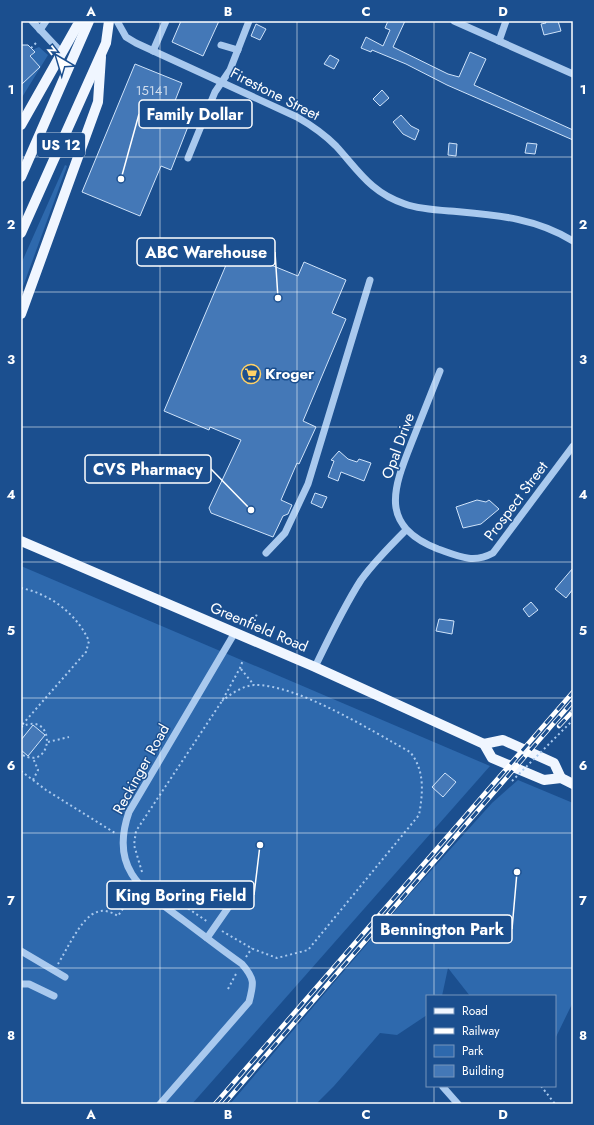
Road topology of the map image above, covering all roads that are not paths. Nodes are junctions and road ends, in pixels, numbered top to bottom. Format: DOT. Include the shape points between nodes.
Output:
graph roads {
  1 [pos="32,21"];
  2 [pos="46,21"];
  3 [pos="85,21"];
  4 [pos="89,21"];
  5 [pos="109,21"];
  6 [pos="117,21"];
  7 [pos="166,21"];
  8 [pos="249,21"];
  9 [pos="454,21"];
  10 [pos="506,21"];
  11 [pos="40,30"];
  12 [pos="498,41"];
  13 [pos="221,44"];
  14 [pos="238,50"];
  15 [pos="153,51"];
  16 [pos="61,52"];
  17 [pos="101,57"];
  18 [pos="573,74"];
  19 [pos="222,82"];
  20 [pos="21,125"];
  21 [pos="188,158"];
  22 [pos="21,177"];
  23 [pos="21,233"];
  24 [pos="573,241"];
  25 [pos="370,280"];
  26 [pos="21,314"];
  27 [pos="440,371"];
  28 [pos="573,446"];
  29 [pos="406,530"];
  30 [pos="21,542"];
  31 [pos="266,553"];
  32 [pos="234,634"];
  33 [pos="315,667"];
  34 [pos="484,744"];
  35 [pos="561,778"];
  36 [pos="573,784"];
  37 [pos="230,905"];
  38 [pos="207,938"];
  39 [pos="21,951"];
  40 [pos="65,977"];
  41 [pos="21,984"];
  42 [pos="54,996"];
  43 [pos="443,1087"];
  44 [pos="160,1104"];
  45 [pos="458,1104"];
  1 -- 11 [label="street"];
  2 -- 11 [label="street"];
  3 -- 16 [label="main road" via="77,26"];
  4 -- 22 [label="main road, US 12"];
  5 -- 17 [label="main road, US 12"];
  6 -- 15 [label="street, Firestone Street" via="126,37"];
  7 -- 15 [label="street"];
  8 -- 14 [label="street"];
  9 -- 12 [label="street"];
  10 -- 12 [label="street"];
  11 -- 16 [label="street"];
  12 -- 18 [label="street"];
  13 -- 14 [label="street"];
  14 -- 19 [label="street"];
  15 -- 19 [label="street, Firestone Street"];
  16 -- 20 [label="main road"];
  17 -- 23 [label="main road, US 12"];
  17 -- 26 [label="main road" via="98,102"];
  19 -- 21 [label="street" via="215,92"];
  19 -- 24 [label="street, Firestone Street" via="315,128 367,182 386,196 415,207 518,218 549,228"];
  25 -- 31 [label="street" via="308,484 285,533"];
  27 -- 29 [label="street, Opal Drive" via="397,480 397,512"];
  28 -- 29 [label="street, Prospect Street" via="499,547 486,557 465,559 421,542"];
  29 -- 33 [label="street" via="382,554 361,581 340,616"];
  30 -- 32 [label="main road, Greenfield Road"];
  32 -- 33 [label="main road, Greenfield Road"];
  32 -- 38 [label="street, Reckinger Road" via="129,812 122,835 126,863 135,881"];
  33 -- 34 [label="main road, Greenfield Road"];
  34 -- 35 [label="main road, Greenfield Road" via="492,758 544,780"];
  34 -- 35 [label="main road" via="503,740 554,763"];
  35 -- 36 [label="main road, Greenfield Road"];
  37 -- 38 [label="street"];
  38 -- 44 [label="street, Reckinger Road" via="242,964 250,974 254,983 250,1002"];
  39 -- 40 [label="street"];
  41 -- 42 [label="street" via="29,984"];
  43 -- 45 [label="street"];
}
